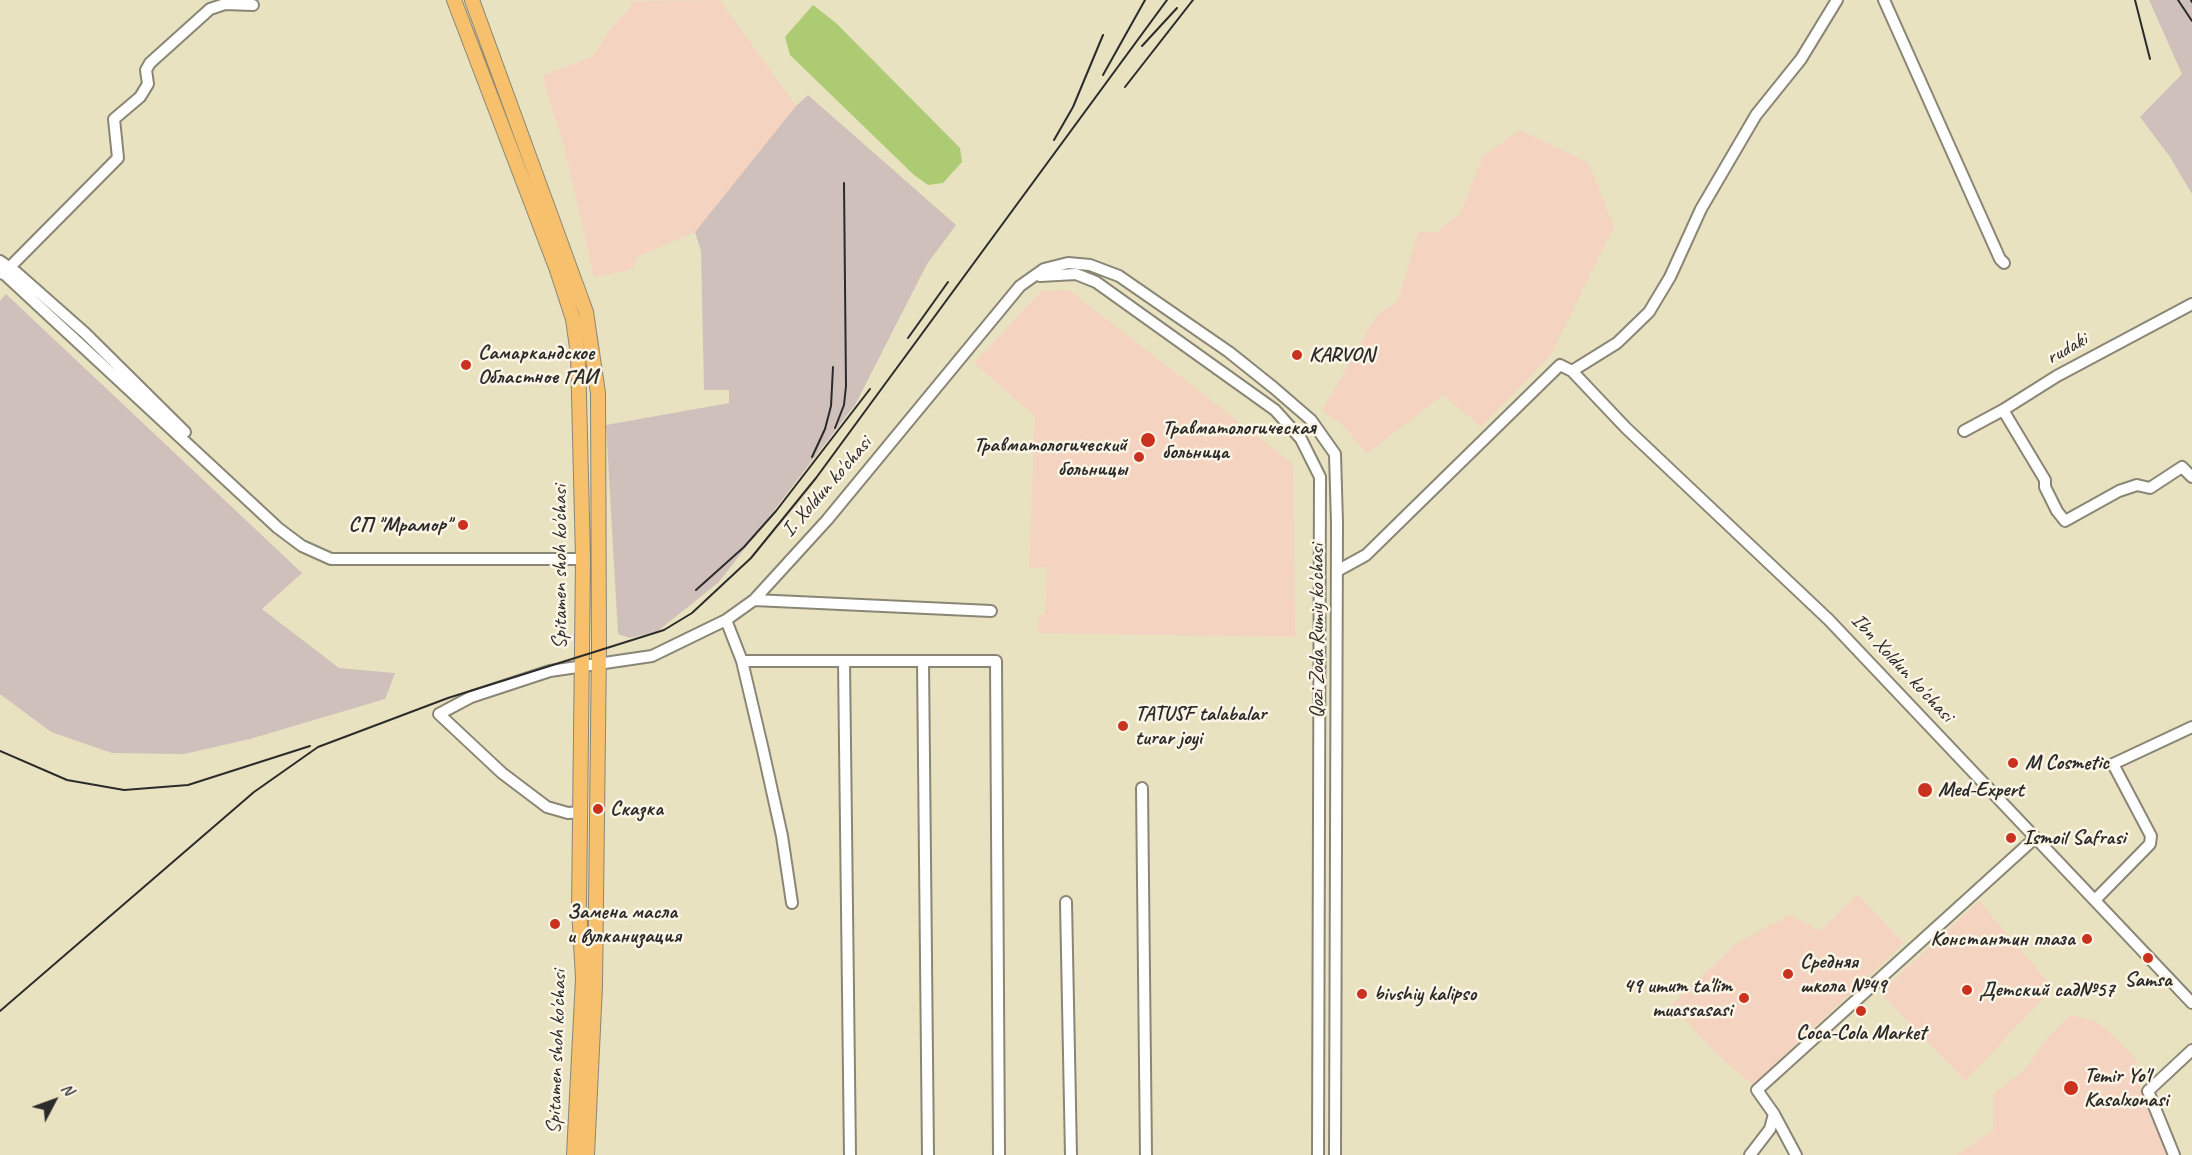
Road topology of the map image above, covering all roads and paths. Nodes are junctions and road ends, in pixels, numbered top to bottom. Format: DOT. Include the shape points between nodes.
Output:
graph roads {
  1 [pos="454,0"];
  2 [pos="472,0"];
  3 [pos="1837,0"];
  4 [pos="1884,0"];
  5 [pos="253,5"];
  6 [pos="2004,263"];
  7 [pos="1057,265"];
  8 [pos="3,268"];
  9 [pos="1031,278"];
  10 [pos="2192,304"];
  11 [pos="1572,371"];
  12 [pos="2003,410"];
  13 [pos="1964,431"];
  14 [pos="2192,477"];
  15 [pos="583,559"];
  16 [pos="1337,571"];
  17 [pos="754,600"];
  18 [pos="992,611"];
  19 [pos="726,620"];
  20 [pos="742,661"];
  21 [pos="844,661"];
  22 [pos="923,661"];
  23 [pos="581,665"];
  24 [pos="599,665"];
  25 [pos="2192,727"];
  26 [pos="1142,788"];
  27 [pos="581,812"];
  28 [pos="2035,838"];
  29 [pos="2096,900"];
  30 [pos="1066,902"];
  31 [pos="792,903"];
  32 [pos="2192,1003"];
  33 [pos="2192,1050"];
  34 [pos="1774,1114"];
  35 [pos="574,1155"];
  36 [pos="587,1155"];
  37 [pos="850,1155"];
  38 [pos="928,1155"];
  39 [pos="999,1155"];
  40 [pos="1071,1155"];
  41 [pos="1146,1155"];
  42 [pos="1318,1155"];
  43 [pos="1335,1155"];
  44 [pos="1750,1155"];
  45 [pos="1796,1155"];
  46 [pos="2174,1155"];
  1 -- 15 [label="main road, Spitamen shoh ko'chasi" via="573,319 578,355"];
  2 -- 24 [label="main road, Spitamen shoh ko'chasi" via="586,312 598,393"];
  3 -- 11 [label="street" via="1800,59 1756,115 1701,209 1649,312 1617,343"];
  4 -- 6 [label="street"];
  5 -- 8 [label="street" via="225,4 210,9 147,66 148,84 140,97 114,118 118,158"];
  7 -- 9 [label="street, I. Xoldun ko'chasi"];
  7 -- 16 [label="street, Qozi Zoda Rumiy ko'chasi" via="1090,265 1135,285 1229,352 1311,420 1335,454"];
  8 -- 15 [label="street" via="85,333 163,408 201,454 302,546 331,559"];
  9 -- 17 [label="street, I. Xoldun ko'chasi" via="1020,286 827,520"];
  9 -- 42 [label="street, Qozi Zoda Rumiy ko'chasi" via="1066,273 1096,282 1275,410 1301,438 1320,477"];
  10 -- 12 [label="street, rudaki" via="2057,376"];
  11 -- 16 [label="street" via="1560,365 1366,555"];
  11 -- 28 [label="street, Ibn Xoldun ko'chasi" via="1626,428 1829,620"];
  12 -- 13 [label="street, rudaki"];
  12 -- 14 [label="street" via="2065,521 2119,491 2137,485 2150,488 2182,468"];
  15 -- 23 [label="main road, Spitamen shoh ko'chasi"];
  16 -- 43 [label="street, Qozi Zoda Rumiy ko'chasi"];
  17 -- 18 [label="street"];
  17 -- 19 [label="street, I. Xoldun ko'chasi"];
  19 -- 20 [label="street"];
  19 -- 24 [label="street, I. Xoldun ko'chasi" via="652,656"];
  20 -- 21 [label="street"];
  20 -- 31 [label="street" via="782,836"];
  21 -- 22 [label="street"];
  21 -- 37 [label="street"];
  22 -- 38 [label="street"];
  22 -- 39 [label="street" via="996,661"];
  23 -- 24 [label="street, I. Xoldun ko'chasi"];
  23 -- 27 [label="main road, Spitamen shoh ko'chasi"];
  23 -- 27 [label="street, I. Xoldun ko'chasi" via="471,697 439,714 502,773 547,807"];
  24 -- 36 [label="main road, Spitamen shoh ko'chasi" via="595,986"];
  25 -- 29 [label="street" via="2113,764 2151,836 2150,844"];
  26 -- 41 [label="street"];
  27 -- 35 [label="main road, Spitamen shoh ko'chasi" via="579,908 583,978"];
  28 -- 29 [label="street, Ibn Xoldun ko'chasi"];
  28 -- 34 [label="street" via="1757,1090"];
  29 -- 32 [label="street, Ibn Xoldun ko'chasi"];
  30 -- 40 [label="street"];
  33 -- 46 [label="street" via="2148,1091"];
  34 -- 44 [label="street" via="1770,1129"];
  34 -- 45 [label="street"];
}
